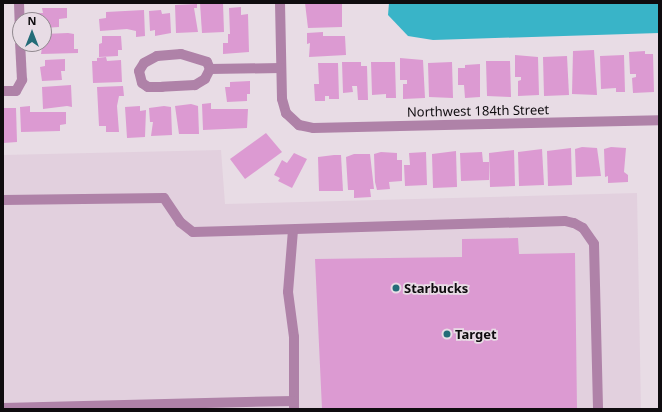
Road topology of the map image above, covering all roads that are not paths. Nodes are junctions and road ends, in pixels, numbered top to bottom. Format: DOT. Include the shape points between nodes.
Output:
graph roads {
  1 [pos="280,3"];
  2 [pos="20,52"];
  3 [pos="281,68"];
  4 [pos="210,69"];
  5 [pos="3,91"];
  6 [pos="659,120"];
  7 [pos="3,200"];
  8 [pos="293,230"];
  9 [pos="294,405"];
  10 [pos="3,408"];
  11 [pos="62,408"];
  12 [pos="598,409"];
  1 -- 3 [label="street"];
  2 -- 5 [label="street" via="22,80 16,91"];
  3 -- 4 [label="street"];
  3 -- 6 [label="street, Northwest 184th Street" via="282,98 286,113 299,125 314,128"];
  4 -- 4 [label="street" via="207,62 181,54 157,56 144,63 139,71 142,83 148,87 162,88 195,85 205,79"];
  7 -- 8 [label="street" via="164,198 180,222 193,232"];
  8 -- 9 [label="street" via="288,292 294,337"];
  8 -- 12 [label="street" via="565,221 583,228 594,244"];
  9 -- 11 [label="street"];
  10 -- 11 [label="street"];
}
